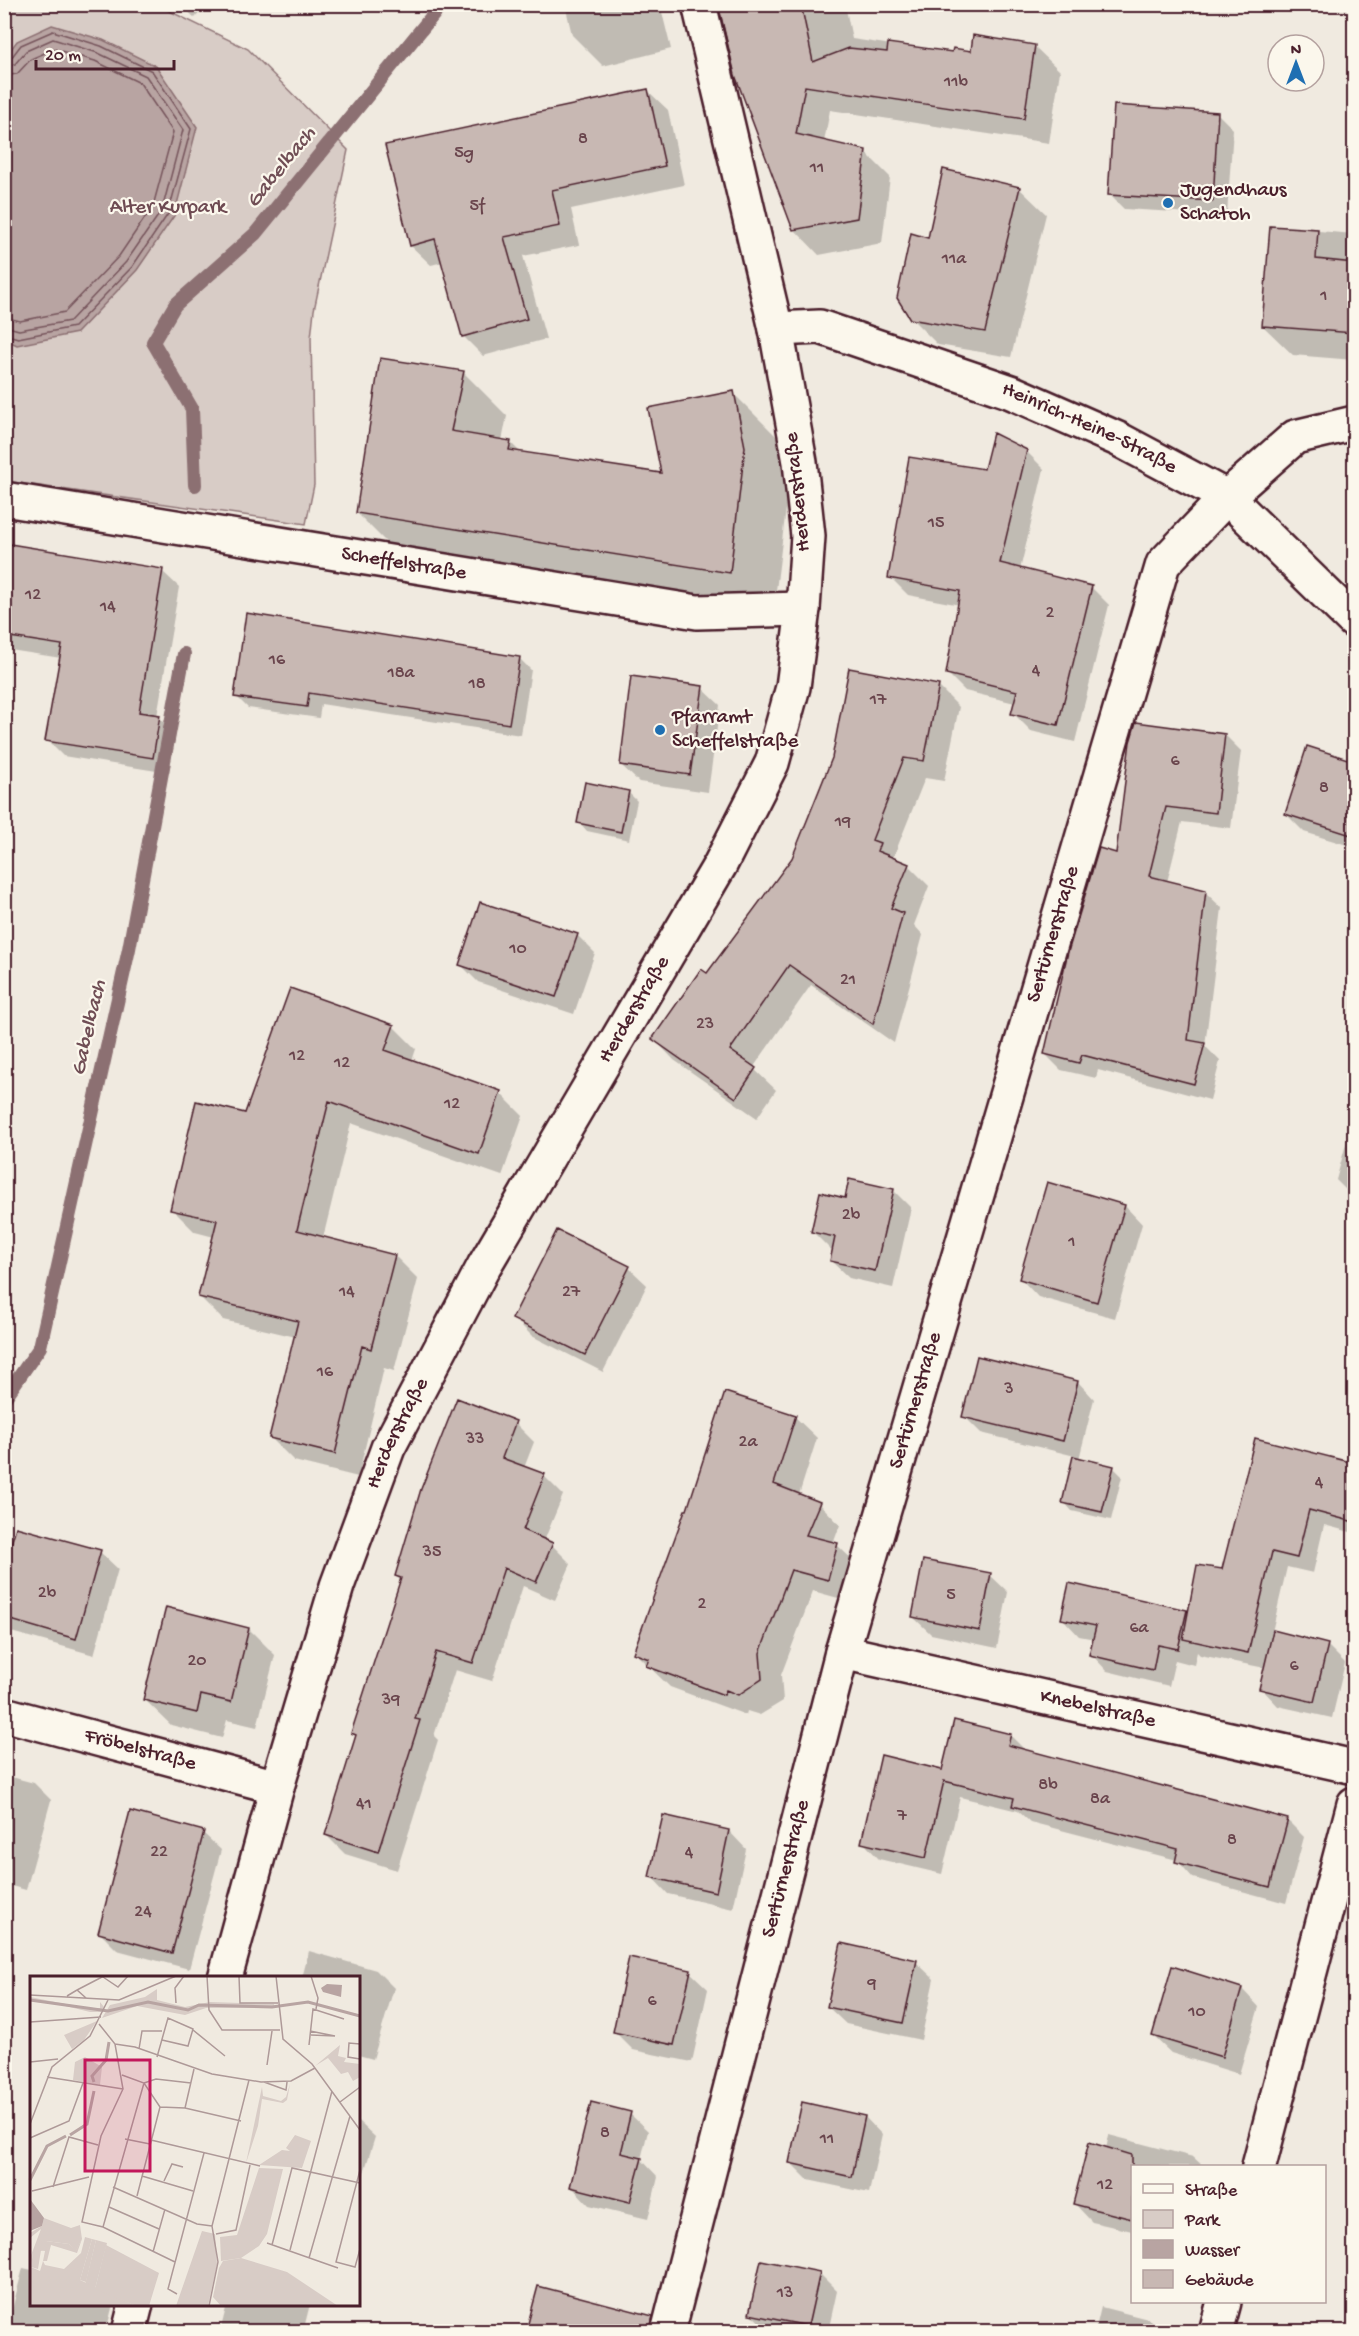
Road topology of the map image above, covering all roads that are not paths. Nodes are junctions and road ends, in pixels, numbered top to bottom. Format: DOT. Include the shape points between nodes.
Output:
graph roads {
  1 [pos="699,4"];
  2 [pos="776,329"];
  3 [pos="1354,423"];
  4 [pos="1227,497"];
  5 [pos="4,499"];
  6 [pos="803,609"];
  7 [pos="1354,621"];
  8 [pos="842,1652"];
  9 [pos="4,1714"];
  10 [pos="1354,1767"];
  11 [pos="277,1787"];
  12 [pos="1354,1804"];
  13 [pos="225,1976"];
  14 [pos="1259,2165"];
  15 [pos="1223,2303"];
  16 [pos="135,2306"];
  17 [pos="129,2331"];
  18 [pos="668,2331"];
  19 [pos="1216,2331"];
  1 -- 2 [label="street, Herderstraße"];
  2 -- 4 [label="street, Heinrich-Heine-Straße" via="820,327 1011,392 1118,439"];
  2 -- 6 [label="street, Herderstraße" via="800,462 808,536"];
  3 -- 4 [label="street, Sertürnerstraße" via="1295,437"];
  4 -- 7 [label="street, Heinrich-Heine-Straße"];
  4 -- 8 [label="street, Sertürnerstraße" via="1163,564"];
  5 -- 6 [label="street, Scheffelstraße" via="697,612"];
  6 -- 11 [label="street, Herderstraße" via="793,687 772,763 720,865 484,1266 388,1448 337,1586"];
  8 -- 10 [label="street, Knebelstraße"];
  8 -- 18 [label="street, Sertürnerstraße"];
  9 -- 11 [label="street, Fröbelstraße"];
  11 -- 13 [label="street, Herderstraße"];
  12 -- 14 [label="street"];
  15 -- 19 [label="street"];
  16 -- 17 [label="street"];
}
